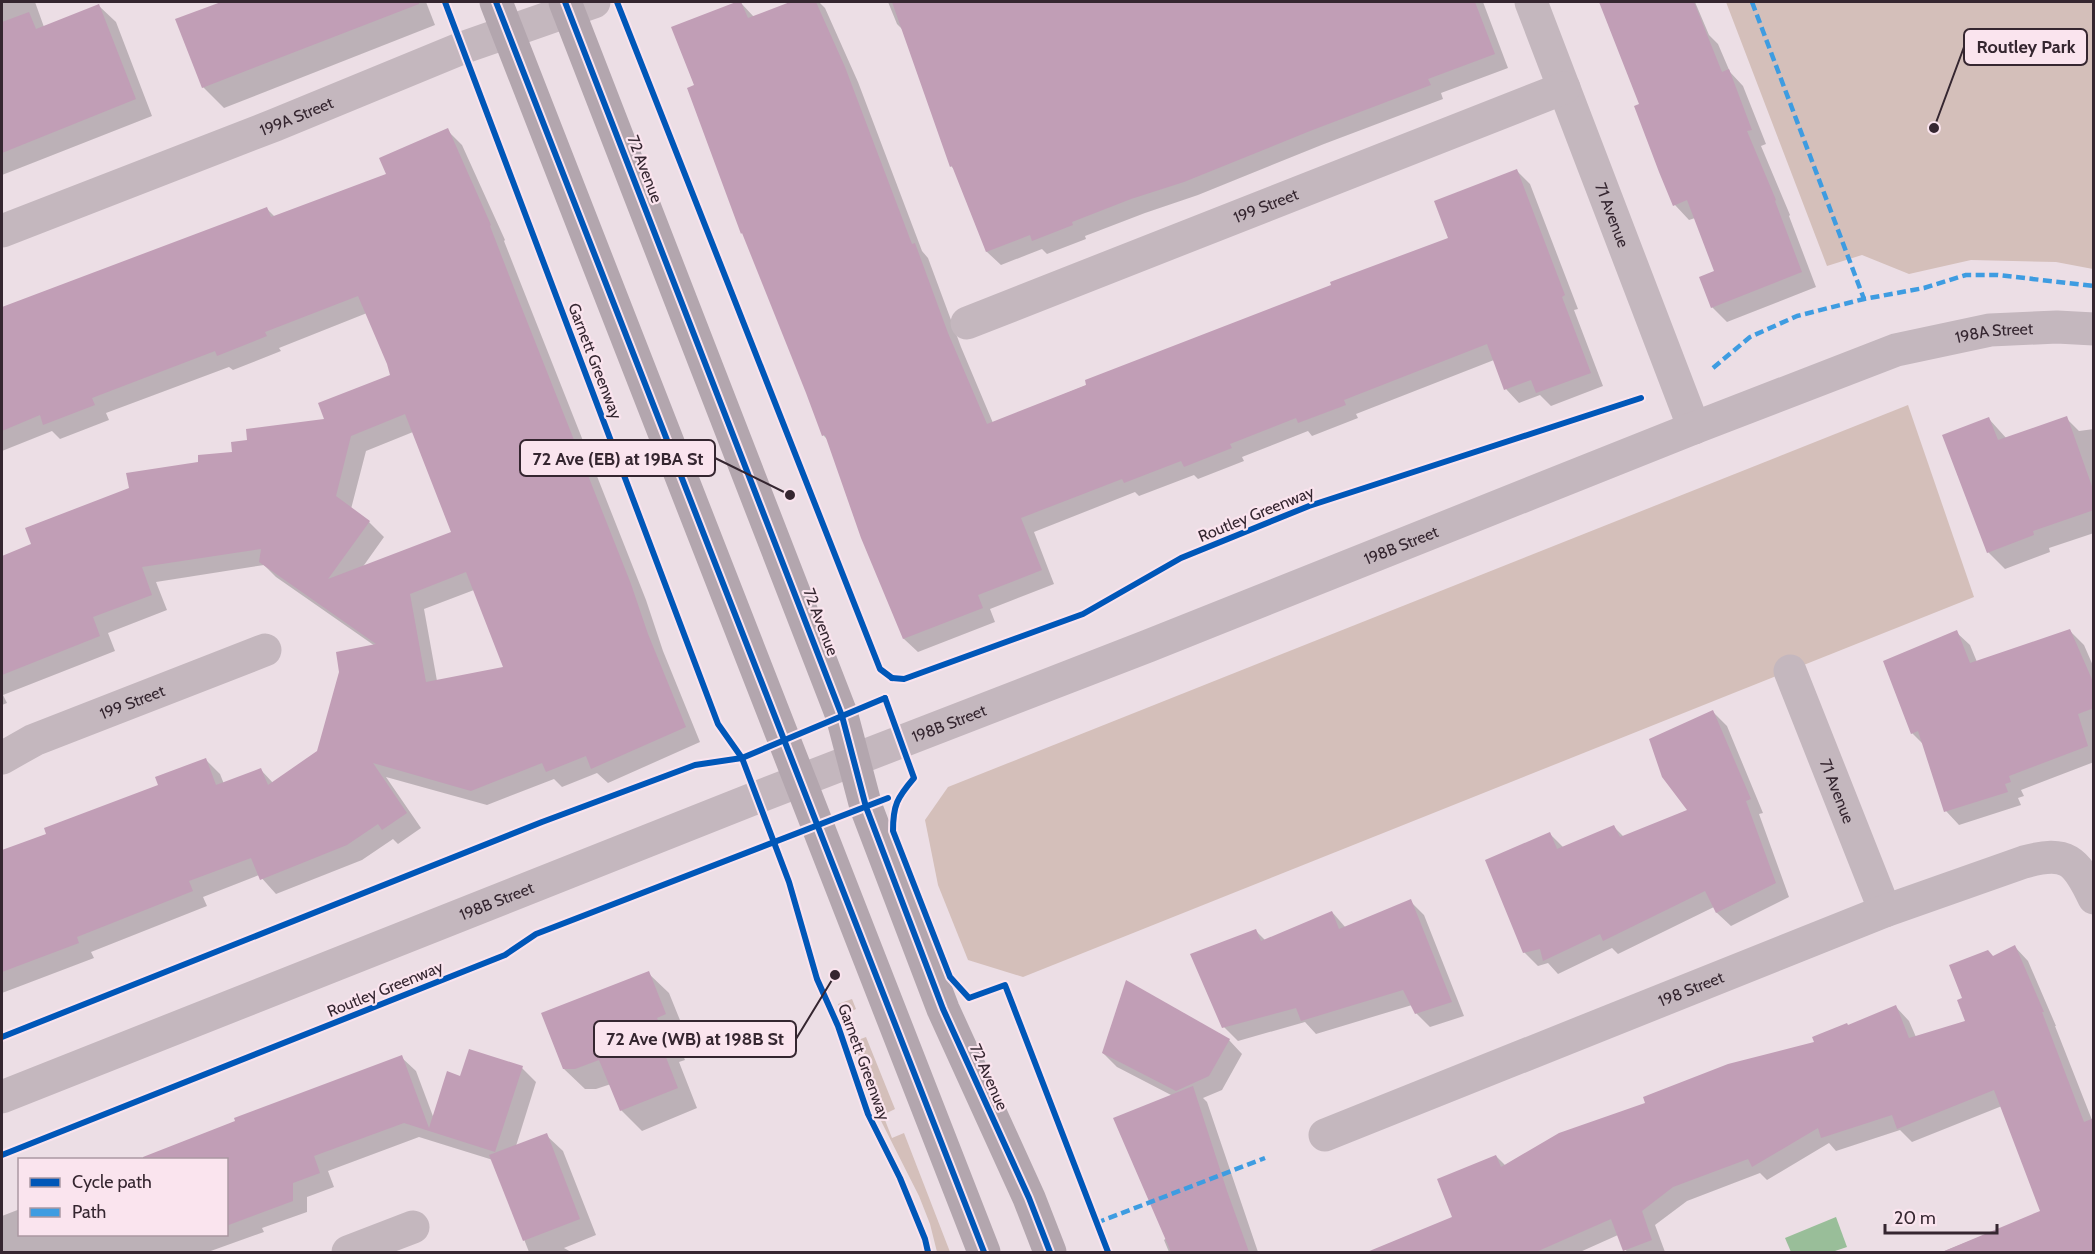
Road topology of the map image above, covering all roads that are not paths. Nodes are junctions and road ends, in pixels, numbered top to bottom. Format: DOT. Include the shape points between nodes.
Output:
graph roads {
  1 [pos="1531,2"];
  2 [pos="576,5"];
  3 [pos="502,16"];
  4 [pos="1564,88"];
  5 [pos="2,231"];
  6 [pos="967,323"];
  7 [pos="2094,329"];
  8 [pos="1896,350"];
  9 [pos="1694,428"];
  10 [pos="265,650"];
  11 [pos="1790,671"];
  12 [pos="2,758"];
  13 [pos="854,760"];
  14 [pos="799,782"];
  15 [pos="2094,898"];
  16 [pos="1885,910"];
  17 [pos="2,1097"];
  18 [pos="1325,1135"];
  19 [pos="413,1227"];
  20 [pos="348,1252"];
  21 [pos="984,1252"];
  22 [pos="1050,1252"];
  1 -- 4 [label="street, 71 Avenue"];
  2 -- 3 [label="street, 199A Street"];
  2 -- 13 [label="main road, 72 Avenue" via="842,716"];
  3 -- 5 [label="street, 199A Street"];
  3 -- 14 [label="main road"];
  4 -- 6 [label="street, 199 Street"];
  4 -- 9 [label="street, 71 Avenue"];
  7 -- 8 [label="street, 198A Street" via="1990,330"];
  8 -- 9 [label="street, 198B Street"];
  9 -- 13 [label="street, 198B Street"];
  10 -- 12 [label="street, 199 Street" via="34,740"];
  11 -- 16 [label="street, 71 Avenue"];
  13 -- 14 [label="street, 198B Street"];
  13 -- 22 [label="main road, 72 Avenue" via="871,820 943,1008"];
  14 -- 17 [label="street, 198B Street"];
  14 -- 21 [label="main road"];
  15 -- 16 [label="street, 198 Street" via="2072,862 2044,856"];
  16 -- 18 [label="street, 198 Street"];
  19 -- 20 [label="street"];
}
